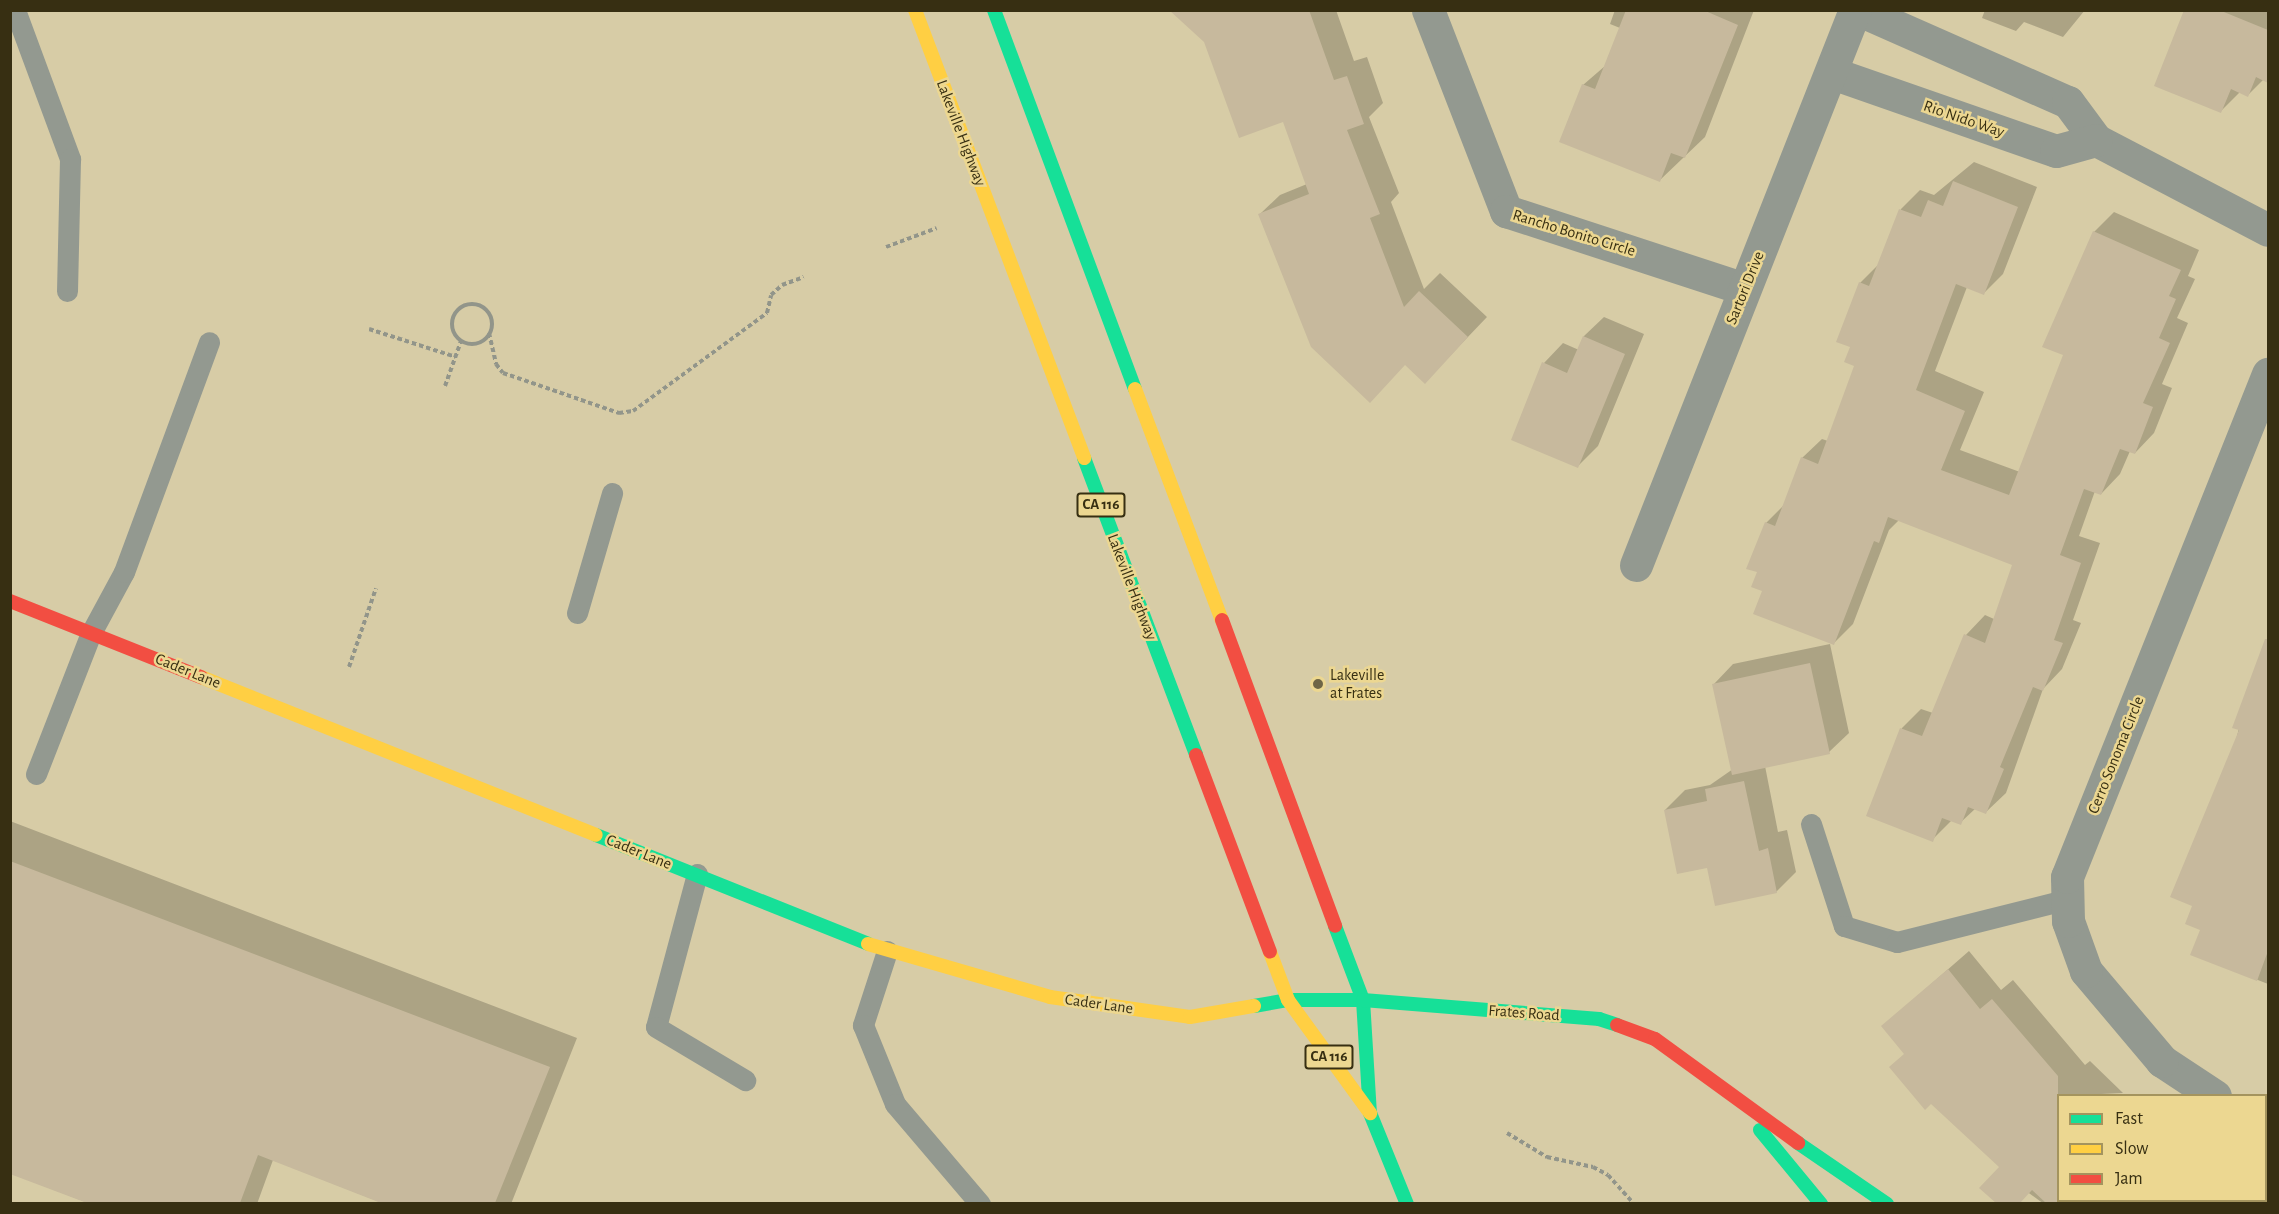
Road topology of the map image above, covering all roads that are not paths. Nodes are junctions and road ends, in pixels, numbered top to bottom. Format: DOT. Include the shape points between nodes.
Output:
graph roads {
  1 [pos="15,10"];
  2 [pos="915,10"];
  3 [pos="994,10"];
  4 [pos="1428,10"];
  5 [pos="1857,10"];
  6 [pos="1832,73"];
  7 [pos="2096,140"];
  8 [pos="2268,230"];
  9 [pos="1744,289"];
  10 [pos="67,291"];
  11 [pos="208,342"];
  12 [pos="2268,374"];
  13 [pos="612,493"];
  14 [pos="1636,565"];
  15 [pos="10,601"];
  16 [pos="577,613"];
  17 [pos="91,633"];
  18 [pos="36,774"];
  19 [pos="1811,824"];
  20 [pos="697,874"];
  21 [pos="2068,899"];
  22 [pos="887,951"];
  23 [pos="1288,1000"];
  24 [pos="1364,1000"];
  25 [pos="745,1080"];
  26 [pos="2213,1094"];
  27 [pos="1736,1100"];
  28 [pos="1370,1113"];
  29 [pos="980,1203"];
  30 [pos="1407,1203"];
  31 [pos="1821,1203"];
  32 [pos="1887,1203"];
  1 -- 10 [label="lane" via="70,159"];
  2 -- 23 [label="main road, Lakeville Highway / CA 116"];
  3 -- 24 [label="main road, Lakeville Highway / CA 116"];
  4 -- 9 [label="street, Rancho Bonito Circle" via="1506,211"];
  5 -- 6 [label="street, Sartori Drive"];
  5 -- 7 [label="street" via="2068,102"];
  6 -- 7 [label="street, Rio Nido Way" via="2056,151"];
  6 -- 9 [label="street, Sartori Drive"];
  7 -- 8 [label="street"];
  9 -- 14 [label="street, Sartori Drive"];
  11 -- 17 [label="lane" via="124,572"];
  12 -- 21 [label="street, Cerro Sonoma Circle" via="2067,877"];
  13 -- 16 [label="lane"];
  15 -- 17 [label="main road, Cader Lane"];
  17 -- 18 [label="lane"];
  17 -- 20 [label="main road, Cader Lane"];
  19 -- 21 [label="lane" via="1844,926 1887,939 1898,942"];
  20 -- 22 [label="main road, Cader Lane"];
  20 -- 25 [label="lane" via="656,1027"];
  21 -- 26 [label="street, Cerro Sonoma Circle" via="2068,921 2086,971 2162,1061"];
  22 -- 23 [label="main road, Cader Lane" via="1050,997 1190,1017"];
  22 -- 29 [label="lane" via="863,1025 896,1104"];
  23 -- 24 [label="main road, Frates Road"];
  23 -- 28 [label="main road, Lakeville Highway / CA 116"];
  24 -- 27 [label="main road, Frates Road" via="1599,1019 1655,1039"];
  24 -- 28 [label="main road, Lakeville Highway / CA 116"];
  27 -- 31 [label="main road, Frates Road"];
  27 -- 32 [label="main road, Frates Road"];
  28 -- 30 [label="main road, Lakeville Highway / CA 116"];
}
